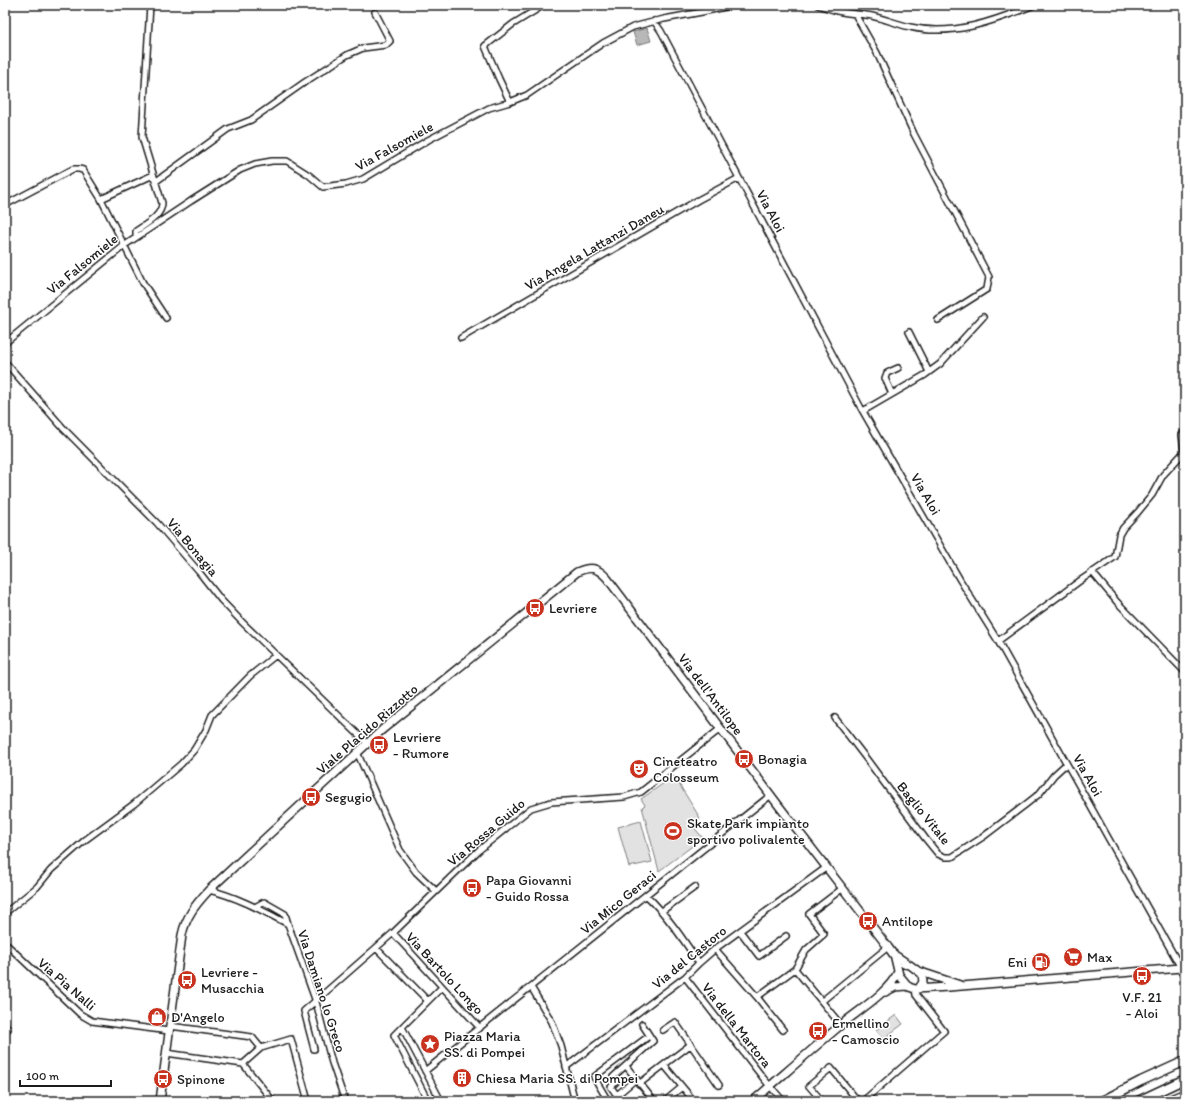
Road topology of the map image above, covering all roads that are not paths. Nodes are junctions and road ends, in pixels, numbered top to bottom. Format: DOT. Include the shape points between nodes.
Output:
graph roads {
  1 [pos="150,5"];
  2 [pos="544,5"];
  3 [pos="735,5"];
  4 [pos="818,5"];
  5 [pos="1034,5"];
  6 [pos="375,12"];
  7 [pos="855,14"];
  8 [pos="654,21"];
  9 [pos="510,102"];
  10 [pos="153,175"];
  11 [pos="739,178"];
  12 [pos="156,182"];
  13 [pos="101,199"];
  14 [pos="6,202"];
  15 [pos="136,237"];
  16 [pos="125,245"];
  17 [pos="983,317"];
  18 [pos="166,318"];
  19 [pos="938,320"];
  20 [pos="909,332"];
  21 [pos="461,338"];
  22 [pos="5,343"];
  23 [pos="5,362"];
  24 [pos="898,368"];
  25 [pos="929,372"];
  26 [pos="892,394"];
  27 [pos="862,411"];
  28 [pos="1185,431"];
  29 [pos="1185,451"];
  30 [pos="593,568"];
  31 [pos="1092,572"];
  32 [pos="998,641"];
  33 [pos="276,655"];
  34 [pos="1185,672"];
  35 [pos="835,718"];
  36 [pos="720,729"];
  37 [pos="367,743"];
  38 [pos="357,752"];
  39 [pos="1066,764"];
  40 [pos="771,795"];
  41 [pos="826,867"];
  42 [pos="695,887"];
  43 [pos="843,888"];
  44 [pos="210,890"];
  45 [pos="436,891"];
  46 [pos="646,895"];
  47 [pos="255,906"];
  48 [pos="662,911"];
  49 [pos="5,912"];
  50 [pos="288,924"];
  51 [pos="740,931"];
  52 [pos="393,933"];
  53 [pos="786,936"];
  54 [pos="5,943"];
  55 [pos="888,947"];
  56 [pos="376,948"];
  57 [pos="715,950"];
  58 [pos="894,954"];
  59 [pos="699,963"];
  60 [pos="908,964"];
  61 [pos="1181,968"];
  62 [pos="795,969"];
  63 [pos="898,970"];
  64 [pos="921,972"];
  65 [pos="1185,976"];
  66 [pos="685,977"];
  67 [pos="962,985"];
  68 [pos="907,986"];
  69 [pos="442,987"];
  70 [pos="531,987"];
  71 [pos="917,988"];
  72 [pos="881,994"];
  73 [pos="757,997"];
  74 [pos="428,1001"];
  75 [pos="822,1001"];
  76 [pos="316,1002"];
  77 [pos="642,1024"];
  78 [pos="841,1025"];
  79 [pos="402,1027"];
  80 [pos="169,1028"];
  81 [pos="480,1028"];
  82 [pos="663,1030"];
  83 [pos="783,1030"];
  84 [pos="649,1036"];
  85 [pos="690,1045"];
  86 [pos="261,1048"];
  87 [pos="314,1049"];
  88 [pos="166,1053"];
  89 [pos="1185,1061"];
  90 [pos="243,1064"];
  91 [pos="664,1065"];
  92 [pos="626,1066"];
  93 [pos="566,1067"];
  94 [pos="607,1068"];
  95 [pos="425,1072"];
  96 [pos="613,1077"];
  97 [pos="1185,1079"];
  98 [pos="638,1082"];
  99 [pos="719,1085"];
  100 [pos="770,1086"];
  101 [pos="611,1087"];
  102 [pos="682,1087"];
  103 [pos="1185,1092"];
  104 [pos="604,1093"];
  105 [pos="616,1095"];
  106 [pos="160,1101"];
  107 [pos="273,1101"];
  108 [pos="308,1101"];
  109 [pos="345,1101"];
  110 [pos="428,1101"];
  111 [pos="441,1101"];
  112 [pos="576,1101"];
  113 [pos="608,1101"];
  114 [pos="621,1101"];
  115 [pos="654,1101"];
  116 [pos="665,1101"];
  117 [pos="694,1101"];
  118 [pos="753,1101"];
  119 [pos="783,1101"];
  120 [pos="822,1101"];
  121 [pos="858,1101"];
  122 [pos="862,1101"];
  123 [pos="1102,1101"];
  124 [pos="1138,1101"];
  125 [pos="1166,1101"];
  1 -- 10 [label="street" via="142,137"];
  2 -- 9 [label="street" via="513,24 485,46"];
  3 -- 8 [label="street, Via Falsomiele"];
  4 -- 7 [label="street"];
  5 -- 7 [label="street" via="952,30 915,28"];
  6 -- 12 [label="street" via="390,41 386,45 363,48 348,55 251,120 228,129"];
  7 -- 19 [label="street" via="989,277 987,289"];
  8 -- 9 [label="street, Via Falsomiele" via="633,27 603,43 527,95"];
  8 -- 11 [label="street, Via Aloi"];
  9 -- 15 [label="street, Via Falsomiele" via="489,108 428,140 374,174 346,184 323,187 298,166 287,161 248,166"];
  10 -- 12 [label="street"];
  10 -- 13 [label="street"];
  11 -- 21 [label="street, Via Angela Lattanzi Daneu"];
  11 -- 27 [label="street, Via Aloi"];
  12 -- 15 [label="street" via="162,203 160,212 136,231"];
  13 -- 14 [label="street" via="85,172 73,169"];
  13 -- 16 [label="street"];
  15 -- 16 [label="street, Via Falsomiele"];
  16 -- 18 [label="street" via="143,283"];
  16 -- 22 [label="street, Via Falsomiele"];
  17 -- 25 [label="street" via="954,350"];
  20 -- 25 [label="street"];
  23 -- 33 [label="street, Via Bonagia" via="64,429 157,523 221,600"];
  24 -- 26 [label="street" via="887,373 885,378"];
  25 -- 26 [label="street"];
  26 -- 27 [label="street"];
  27 -- 32 [label="street, Via Aloi"];
  28 -- 29 [label="street" via="1182,435"];
  29 -- 31 [label="street" via="1163,475 1152,495 1123,528 1115,557"];
  30 -- 36 [label="street, Via dell'Antilope" via="607,578"];
  30 -- 37 [label="street, Viale Placido Rizzotto" via="577,572"];
  31 -- 32 [label="street"];
  31 -- 34 [label="street" via="1117,602"];
  32 -- 39 [label="street, Via Aloi"];
  33 -- 37 [label="street, Via Bonagia"];
  33 -- 49 [label="street" via="250,676 212,715 194,750 181,764 134,804 85,840 51,870 37,888"];
  35 -- 39 [label="street, Baglio Vitale" via="925,838 938,854 945,857 952,857 1005,822 1039,794"];
  36 -- 40 [label="street, Via dell'Antilope"];
  36 -- 45 [label="street, Via Rossa Guido" via="641,792 624,797 551,802 531,808"];
  37 -- 38 [label="street, Viale Placido Rizzotto"];
  38 -- 44 [label="street, Viale Placido Rizzotto"];
  38 -- 45 [label="street" via="400,850 416,872"];
  39 -- 61 [label="street, Via Aloi"];
  40 -- 41 [label="street, Via dell'Antilope"];
  40 -- 46 [label="street, Via Mico Geraci"];
  41 -- 43 [label="street, Via dell'Antilope"];
  41 -- 51 [label="street, Via del Castoro"];
  42 -- 48 [label="street"];
  43 -- 55 [label="street, Via dell'Antilope"];
  43 -- 62 [label="street" via="809,914 824,934 806,950"];
  44 -- 47 [label="street, Via Damiano lo Greco"];
  44 -- 80 [label="street, Viale Placido Rizzotto" via="193,907 184,924"];
  45 -- 52 [label="street, Via Rossa Guido"];
  46 -- 48 [label="street"];
  46 -- 70 [label="street, Via Mico Geraci"];
  47 -- 50 [label="street, Via Damiano lo Greco"];
  47 -- 50 [label="street" via="264,902 285,914"];
  48 -- 59 [label="street"];
  50 -- 76 [label="street, Via Damiano lo Greco"];
  51 -- 53 [label="street" via="759,956"];
  51 -- 57 [label="street, Via del Castoro"];
  52 -- 56 [label="street, Via Rossa Guido"];
  52 -- 69 [label="street, Via Bartolo Longo"];
  54 -- 80 [label="street, Via Pia Nalli" via="80,1014 92,1021"];
  55 -- 58 [label="street, Via dell'Antilope"];
  55 -- 75 [label="street"];
  56 -- 74 [label="street"];
  56 -- 76 [label="street, Via Rossa Guido"];
  57 -- 59 [label="street, Via del Castoro"];
  57 -- 73 [label="street"];
  58 -- 60 [label="street"];
  58 -- 63 [label="street"];
  59 -- 66 [label="street, Via del Castoro"];
  60 -- 63 [label="street" via="902,964"];
  60 -- 64 [label="street"];
  61 -- 65 [label="street, Via Aloi"];
  61 -- 67 [label="street"];
  62 -- 73 [label="street"];
  62 -- 75 [label="street"];
  63 -- 68 [label="street"];
  63 -- 72 [label="street" via="895,979"];
  64 -- 67 [label="street"];
  64 -- 71 [label="street" via="924,979 922,986"];
  66 -- 93 [label="street, Via del Castoro"];
  66 -- 100 [label="street, Via della Martora"];
  67 -- 71 [label="street"];
  68 -- 71 [label="street"];
  68 -- 72 [label="street" via="895,987"];
  69 -- 74 [label="street"];
  69 -- 81 [label="street, Via Bartolo Longo"];
  70 -- 81 [label="street, Via Mico Geraci"];
  70 -- 93 [label="street" via="552,1022"];
  71 -- 122 [label="street" via="916,995 944,1031"];
  72 -- 78 [label="street"];
  73 -- 83 [label="street"];
  74 -- 79 [label="street"];
  75 -- 78 [label="street"];
  76 -- 87 [label="street, Via Rossa Guido" via="304,1011"];
  76 -- 109 [label="street, Via Damiano lo Greco"];
  77 -- 84 [label="street"];
  78 -- 100 [label="street"];
  79 -- 95 [label="street"];
  79 -- 110 [label="street" via="394,1036"];
  80 -- 86 [label="street, Via Pia Nalli" via="252,1037"];
  80 -- 88 [label="street, Viale Placido Rizzotto"];
  81 -- 95 [label="street, Via Mico Geraci"];
  82 -- 85 [label="street" via="675,1022"];
  84 -- 92 [label="street" via="653,1041"];
  84 -- 94 [label="street"];
  85 -- 91 [label="street"];
  85 -- 99 [label="street"];
  86 -- 90 [label="street"];
  86 -- 108 [label="street" via="291,1039"];
  88 -- 90 [label="street"];
  88 -- 106 [label="street, Viale Placido Rizzotto"];
  89 -- 123 [label="main road"];
  90 -- 107 [label="street"];
  91 -- 98 [label="street"];
  91 -- 102 [label="street"];
  92 -- 96 [label="street"];
  92 -- 98 [label="street"];
  93 -- 112 [label="street"];
  94 -- 96 [label="street"];
  94 -- 104 [label="street" via="594,1077"];
  95 -- 111 [label="street"];
  96 -- 101 [label="street" via="616,1082"];
  97 -- 124 [label="main road"];
  98 -- 105 [label="street"];
  98 -- 115 [label="street"];
  100 -- 118 [label="street"];
  100 -- 119 [label="street, Via della Martora"];
  101 -- 104 [label="street"];
  101 -- 105 [label="street"];
  102 -- 116 [label="street"];
  102 -- 117 [label="street"];
  103 -- 125 [label="street"];
  104 -- 113 [label="street"];
  105 -- 114 [label="street"];
  120 -- 121 [label="street" via="809,1086 831,1068"];
}
